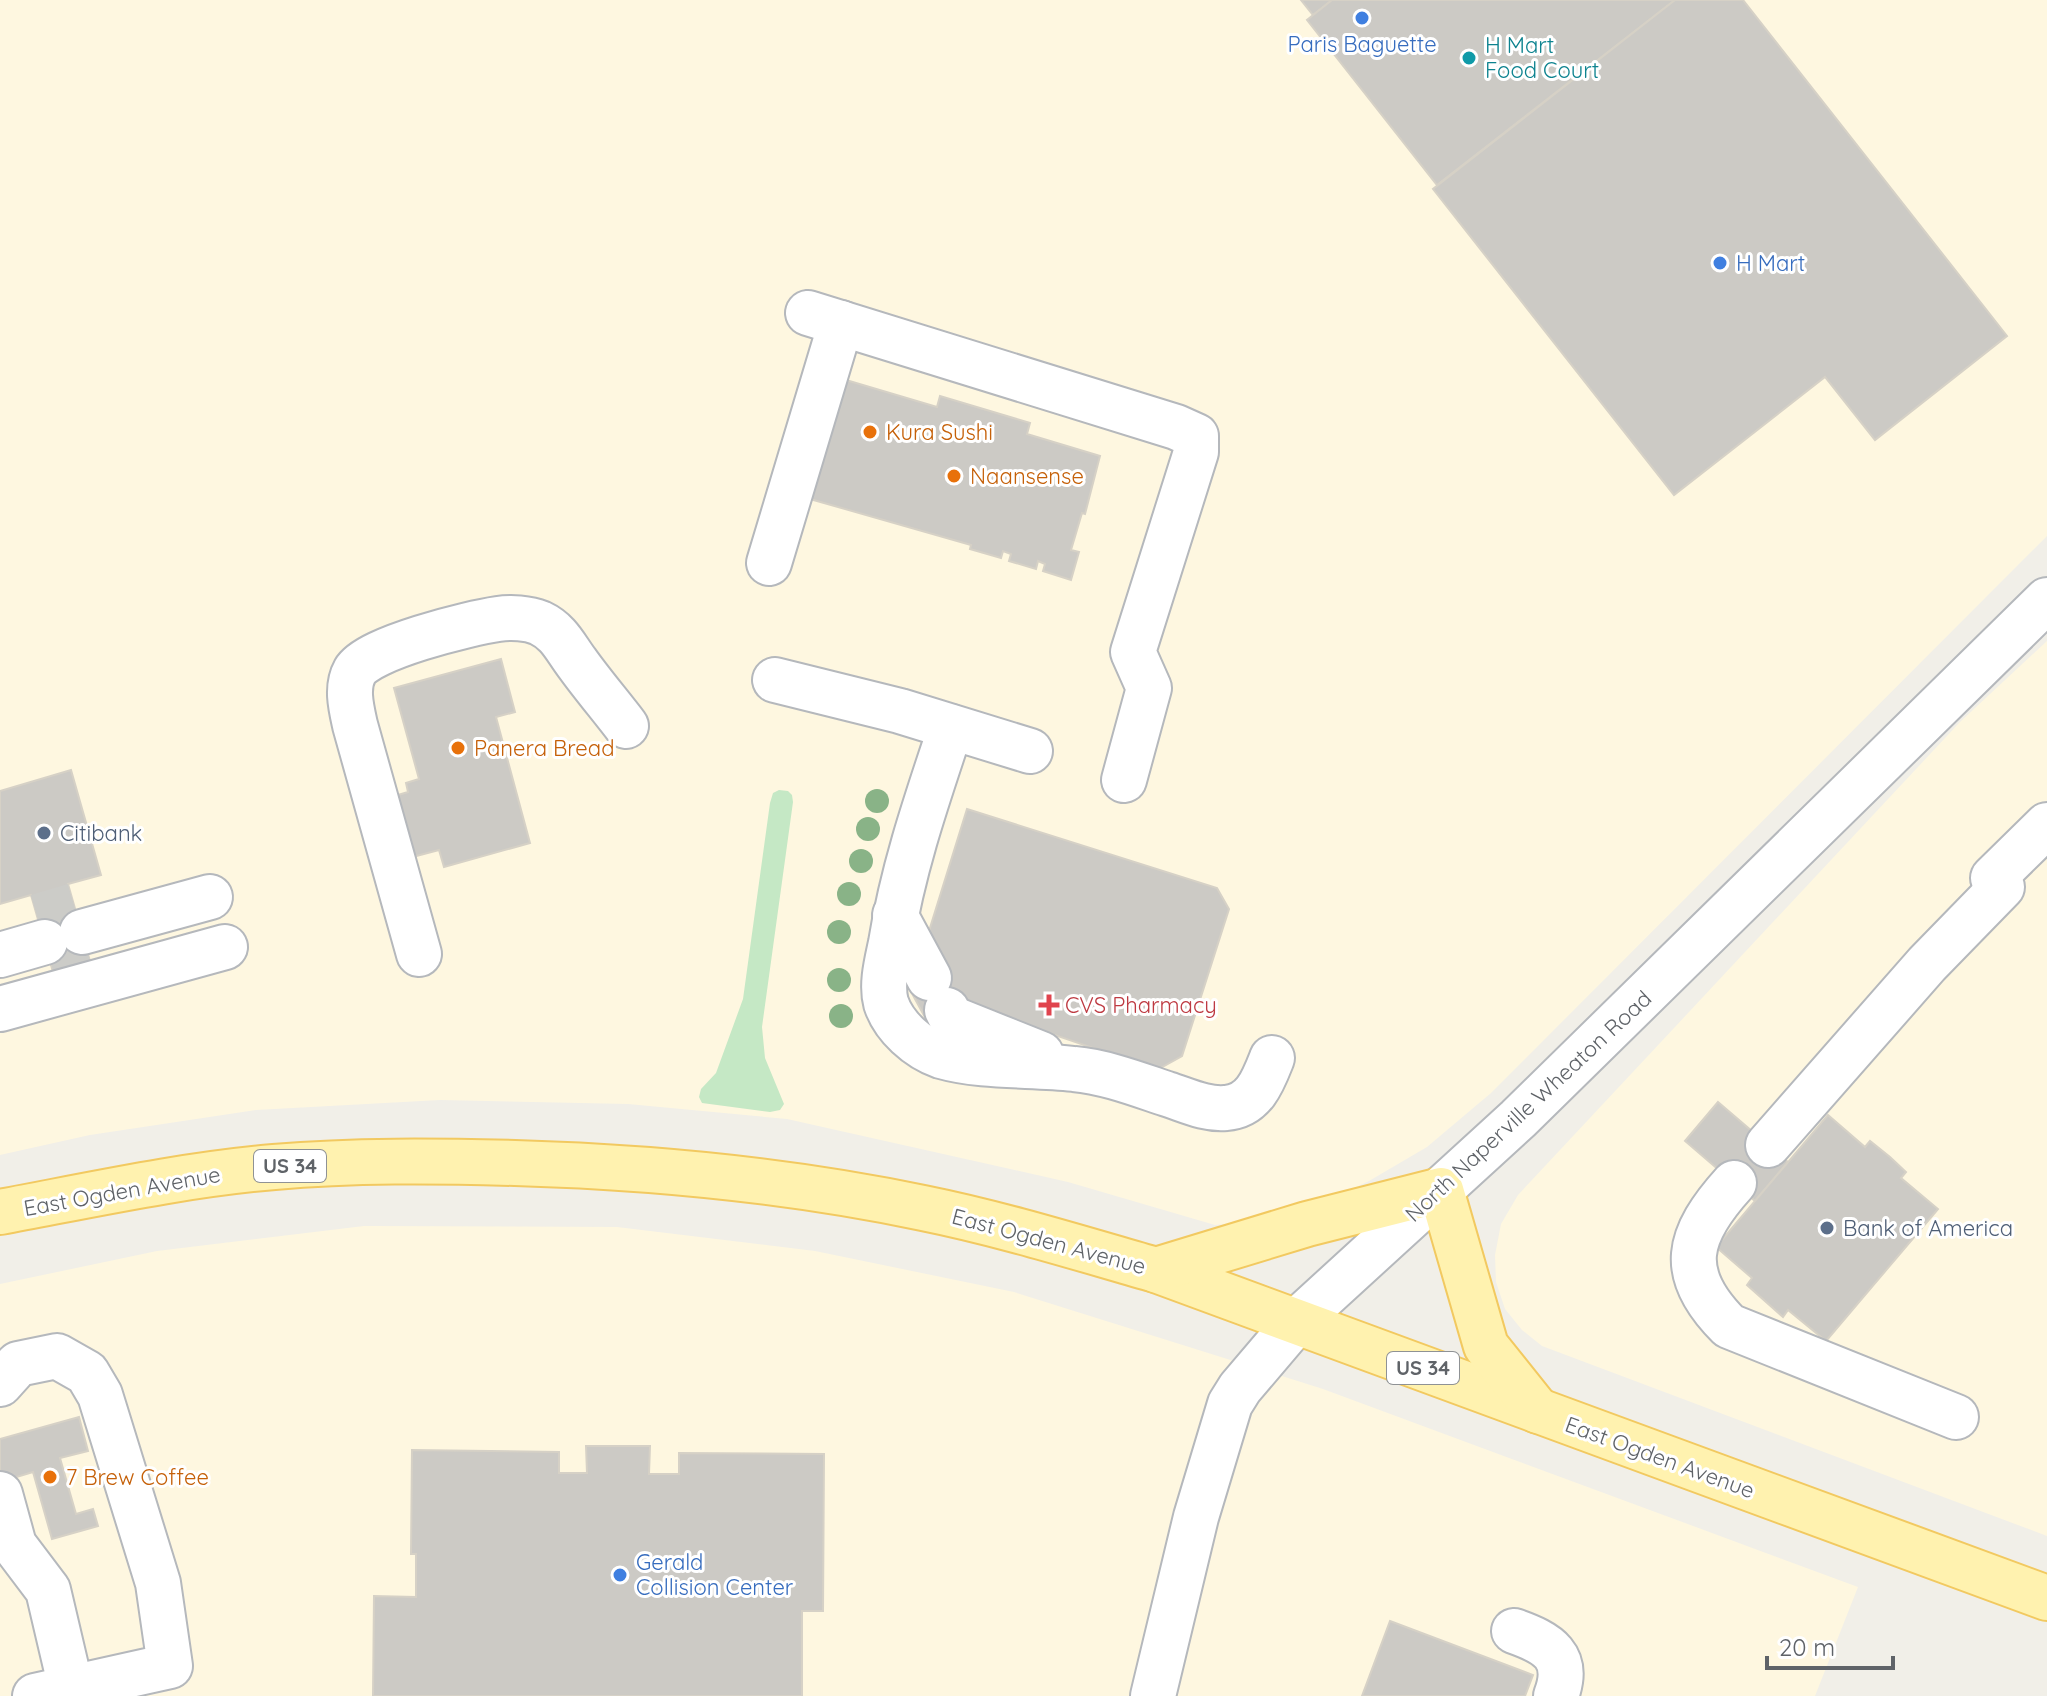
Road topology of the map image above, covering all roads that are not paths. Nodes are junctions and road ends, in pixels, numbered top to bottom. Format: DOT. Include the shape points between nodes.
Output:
graph roads {
  1 [pos="769,563"];
  2 [pos="2047,600"];
  3 [pos="775,680"];
  4 [pos="626,726"];
  5 [pos="951,727"];
  6 [pos="1030,751"];
  7 [pos="1124,780"];
  8 [pos="2047,825"];
  9 [pos="893,929"];
  10 [pos="54,935"];
  11 [pos="419,954"];
  12 [pos="0,955"];
  13 [pos="0,981"];
  14 [pos="0,1009"];
  15 [pos="1272,1058"];
  16 [pos="1076,1069"];
  17 [pos="1768,1145"];
  18 [pos="1734,1183"];
  19 [pos="1441,1190"];
  20 [pos="0,1212"];
  21 [pos="1156,1270"];
  22 [pos="1297,1321"];
  23 [pos="0,1384"];
  24 [pos="1538,1411"];
  25 [pos="1956,1417"];
  26 [pos="0,1494"];
  27 [pos="2047,1598"];
  28 [pos="1514,1631"];
  29 [pos="53,1692"];
  30 [pos="1153,1696"];
  31 [pos="1556,1696"];
  1 -- 7 [label="street" via="825,318 1196,436 1196,452 1133,652 1149,688"];
  2 -- 19 [label="street, North Naperville Wheaton Road"];
  3 -- 5 [label="street"];
  4 -- 11 [label="street" via="562,639 537,622 478,623 365,659 350,684 350,702"];
  5 -- 6 [label="street"];
  5 -- 9 [label="street" via="912,845"];
  8 -- 17 [label="street"];
  9 -- 16 [label="street" via="931,998 938,1024"];
  9 -- 16 [label="street" via="886,1003 917,1045 972,1061"];
  10 -- 12 [label="street"];
  10 -- 13 [label="street"];
  10 -- 14 [label="street" via="214,909"];
  15 -- 16 [label="street" via="1255,1095 1227,1108"];
  18 -- 25 [label="street" via="1711,1208 1699,1232 1693,1264 1710,1307 1729,1326"];
  19 -- 21 [label="main road"];
  19 -- 22 [label="street, North Naperville Wheaton Road"];
  19 -- 24 [label="main road" via="1486,1346"];
  20 -- 21 [label="main road, East Ogden Avenue / US 34" via="273,1167 454,1161 584,1166 705,1175 871,1198 1007,1228"];
  21 -- 22 [label="main road, East Ogden Avenue / US 34"];
  22 -- 24 [label="main road, East Ogden Avenue / US 34"];
  22 -- 30 [label="street, North Naperville Wheaton Road" via="1230,1404 1196,1517"];
  23 -- 29 [label="street" via="18,1364 39,1358 57,1356 87,1373 100,1395 158,1583 170,1666"];
  24 -- 27 [label="main road, East Ogden Avenue / US 34"];
  26 -- 29 [label="street" via="14,1545 48,1590"];
  28 -- 31 [label="street" via="1557,1655 1561,1684"];
}
